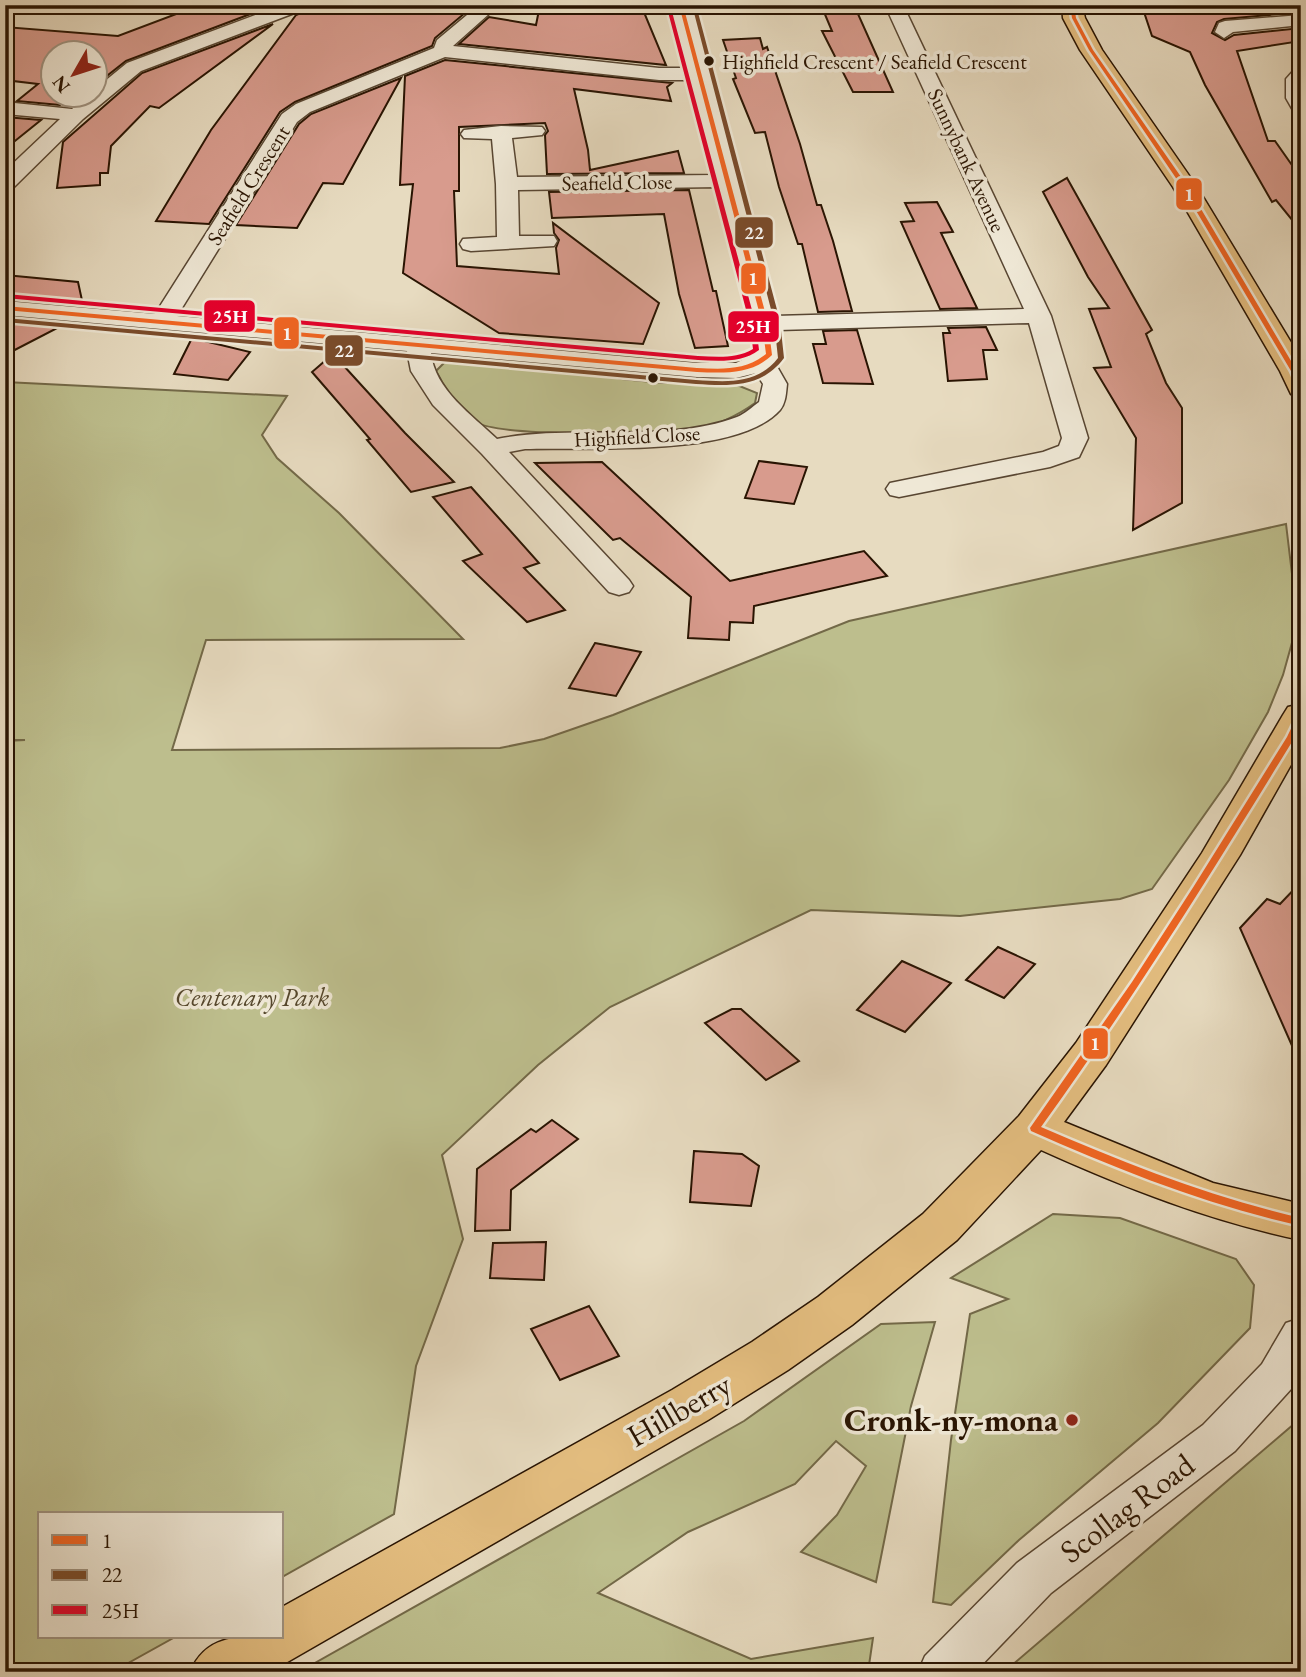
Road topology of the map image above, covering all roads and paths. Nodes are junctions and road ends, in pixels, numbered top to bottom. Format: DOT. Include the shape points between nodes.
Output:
graph roads {
  1 [pos="299,5"];
  2 [pos="490,5"];
  3 [pos="681,5"];
  4 [pos="894,5"];
  5 [pos="1072,5"];
  6 [pos="1205,18"];
  7 [pos="1301,20"];
  8 [pos="443,51"];
  9 [pos="698,74"];
  10 [pos="1301,74"];
  11 [pos="5,108"];
  12 [pos="1301,108"];
  13 [pos="76,115"];
  14 [pos="535,131"];
  15 [pos="501,132"];
  16 [pos="471,134"];
  17 [pos="726,181"];
  18 [pos="5,183"];
  19 [pos="507,184"];
  20 [pos="5,191"];
  21 [pos="30,194"];
  22 [pos="546,241"];
  23 [pos="508,243"];
  24 [pos="471,244"];
  25 [pos="5,307"];
  26 [pos="1039,316"];
  27 [pos="161,323"];
  28 [pos="765,323"];
  29 [pos="419,344"];
  30 [pos="762,362"];
  31 [pos="1301,388"];
  32 [pos="491,448"];
  33 [pos="899,489"];
  34 [pos="619,586"];
  35 [pos="1301,715"];
  36 [pos="1035,1128"];
  37 [pos="1301,1222"];
  38 [pos="1301,1335"];
  39 [pos="284,1634"];
  40 [pos="278,1638"];
  41 [pos="218,1672"];
  42 [pos="942,1672"];
  1 -- 13 [label="street" via="134,67"];
  2 -- 8 [label="street, Seafield Crescent" via="444,44"];
  3 -- 9 [label="street"];
  4 -- 26 [label="street, Sunnybank Avenue"];
  5 -- 31 [label="highway" via="1091,50 1185,187"];
  6 -- 7 [label="street" via="1225,30"];
  8 -- 9 [label="street, Seafield Crescent" via="659,74"];
  8 -- 27 [label="street, Seafield Crescent" via="303,108 289,118"];
  9 -- 17 [label="street"];
  10 -- 12 [label="street" via="1296,79 1296,98"];
  11 -- 13 [label="street"];
  13 -- 18 [label="street"];
  14 -- 15 [label="street"];
  15 -- 16 [label="street"];
  15 -- 19 [label="street"];
  17 -- 19 [label="street, Seafield Close"];
  17 -- 28 [label="street"];
  19 -- 23 [label="street"];
  20 -- 21 [label="street"];
  22 -- 23 [label="street"];
  23 -- 24 [label="street"];
  25 -- 27 [label="street"];
  26 -- 28 [label="street"];
  26 -- 33 [label="street, Sunnybank Avenue" via="1075,438 1070,451"];
  27 -- 29 [label="street"];
  28 -- 30 [label="street" via="769,355"];
  29 -- 30 [label="street" via="698,370 742,369"];
  29 -- 32 [label="street" via="423,371 442,400"];
  30 -- 32 [label="street, Highfield Close" via="775,384 771,405 749,422 695,437 525,440"];
  32 -- 34 [label="street"];
  35 -- 36 [label="highway, Hillberry" via="1173,932"];
  36 -- 37 [label="highway" via="1201,1198"];
  36 -- 39 [label="highway, Hillberry" via="940,1227 770,1356"];
  38 -- 42 [label="street, Scollag Road" via="1277,1376 1219,1438 1034,1578"];
  40 -- 41 [label="highway, Hillberry"];
}
